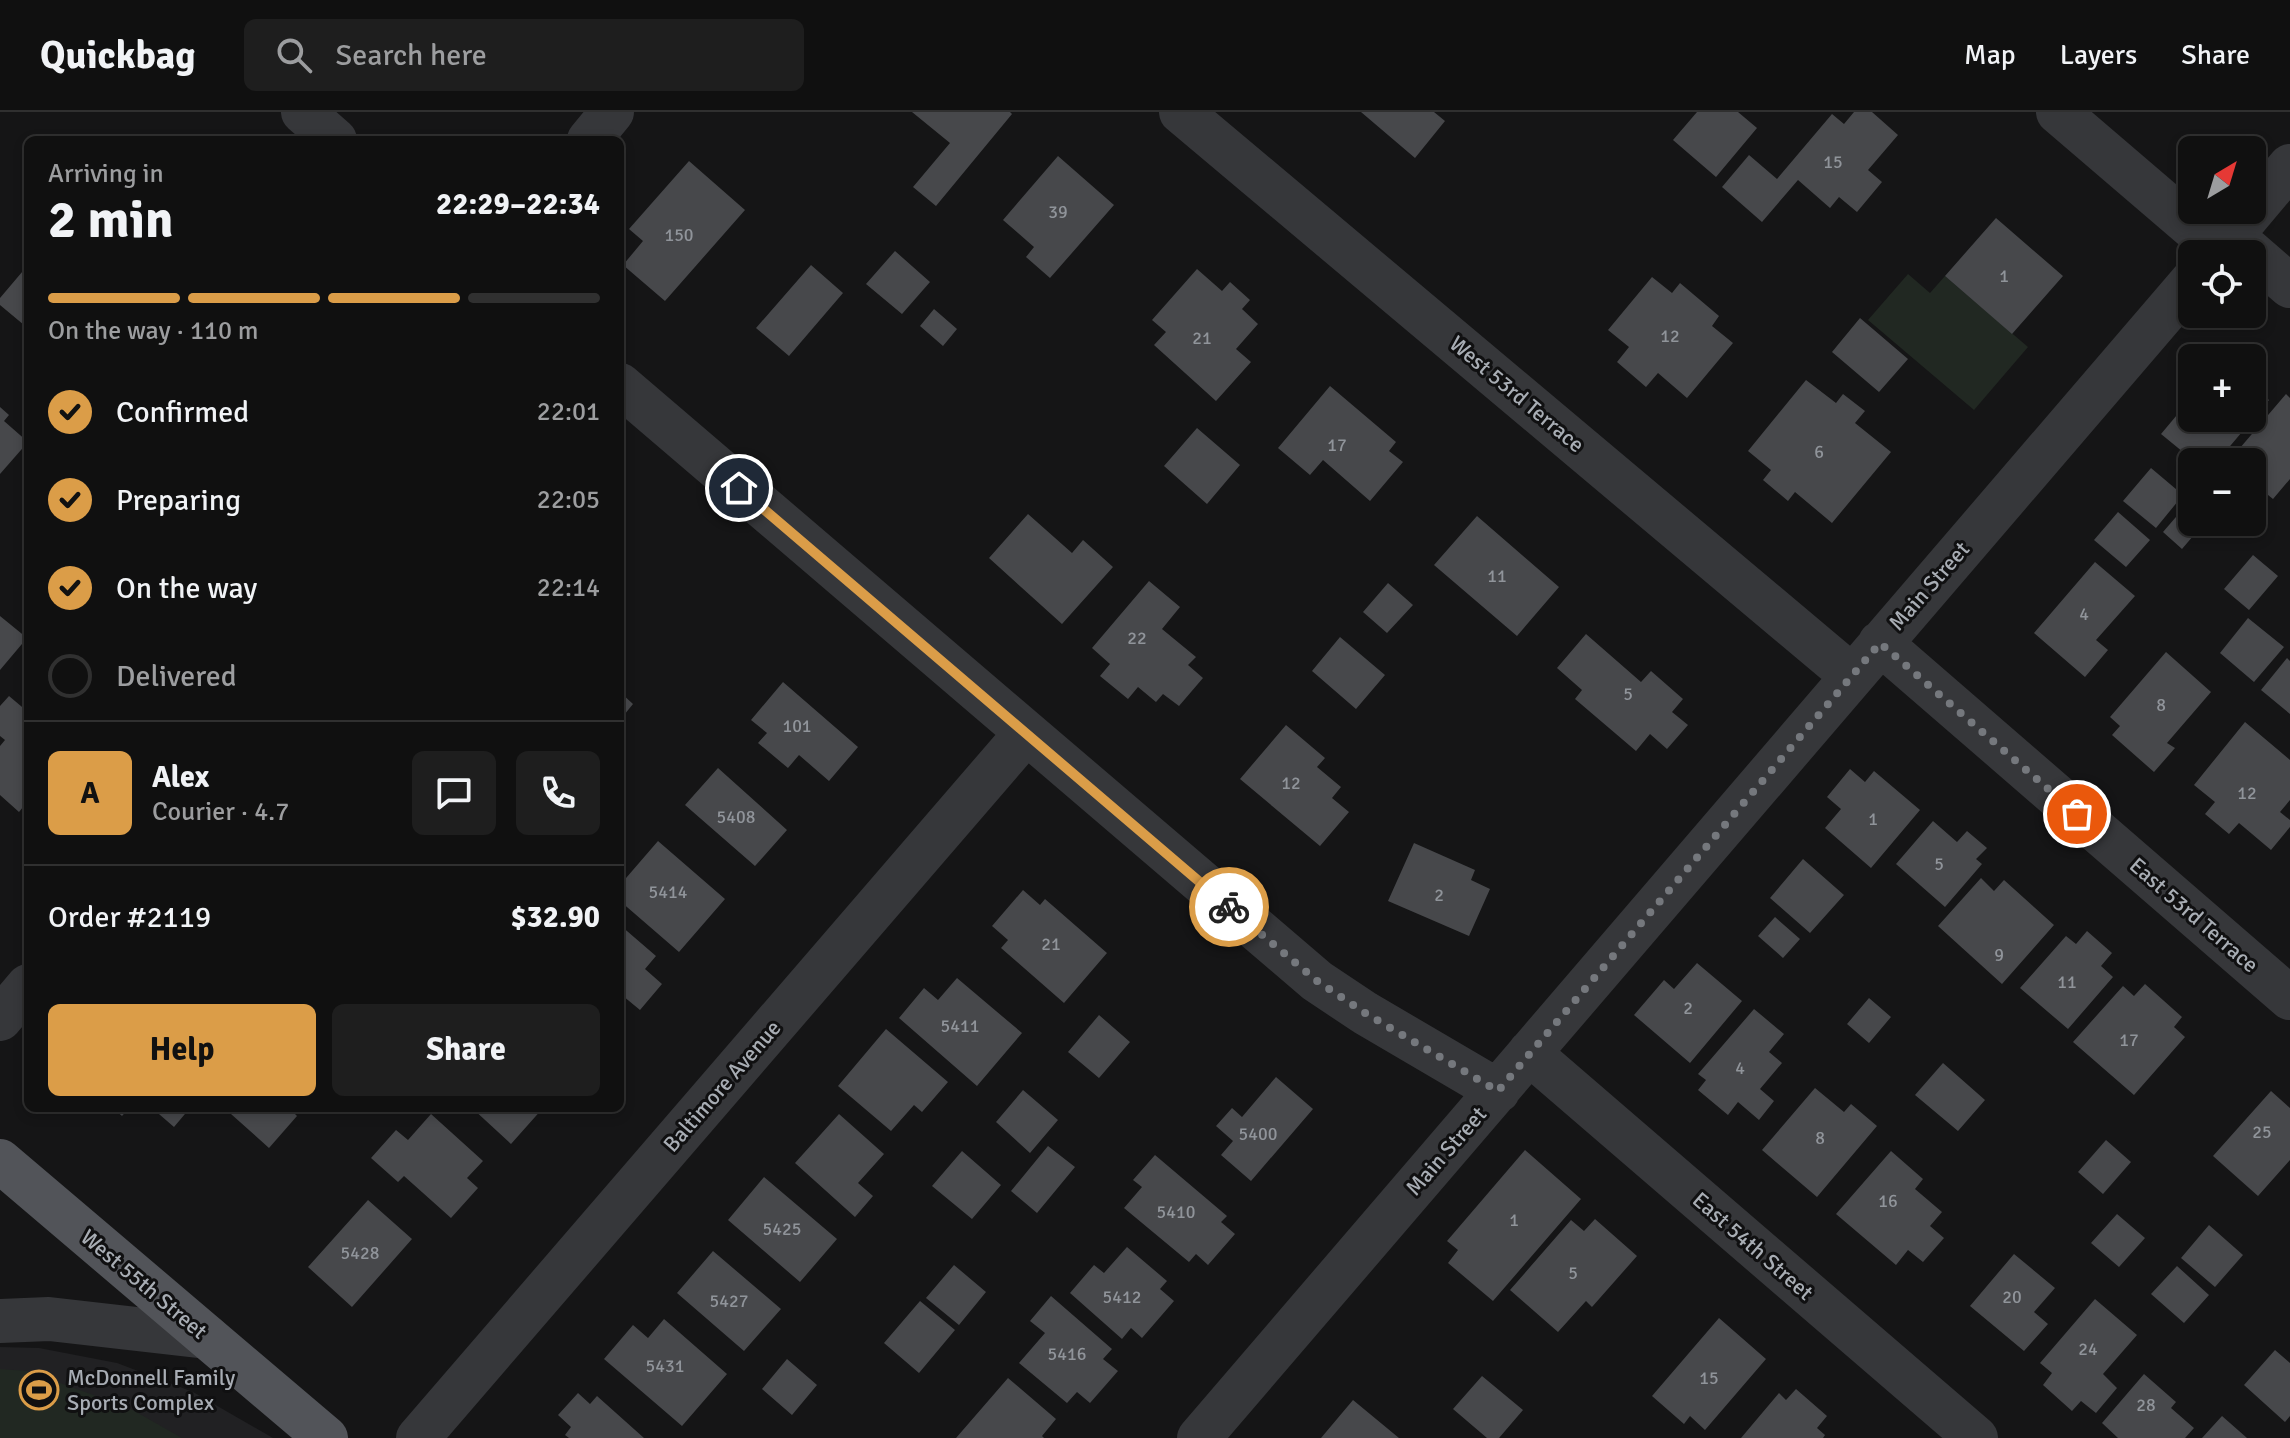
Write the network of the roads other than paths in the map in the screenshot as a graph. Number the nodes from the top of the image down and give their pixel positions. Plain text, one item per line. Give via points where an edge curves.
1 (303, 112) edge
2 (612, 112) edge
3 (1181, 112) edge
4 (2058, 112) edge
5 (330, 136) edge
6 (592, 136) edge
7 (2290, 166) edge
8 (2198, 240) edge
9 (2227, 240) edge
10 (2266, 276) edge
11 (2290, 286) edge
12 (2178, 297) edge
13 (624, 388) edge
14 (1880, 643) junction
15 (1852, 676) junction
16 (1026, 733) junction
17 (24, 991) edge
18 (2290, 998) edge
19 (0, 1019) edge
20 (1529, 1053) junction
21 (1498, 1091) junction
22 (0, 1161) edge
23 (0, 1321) edge
24 (207, 1337) junction
25 (326, 1438) edge
26 (418, 1438) edge
27 (1199, 1438) edge
28 (1976, 1438) edge

1 - 5 street
2 - 6 street
3 - 15 street, West 53rd Terrace
4 - 8 street
7 - 9 street, Main Street
10 - 11 street
12 - 14 street, Main Street
13 - 16 street
14 - 15 street, Main Street
14 - 18 street, East 53rd Terrace
15 - 20 street, Main Street
16 - 21 street via 1317,981
16 - 26 street, Baltimore Avenue
17 - 19 street
20 - 21 street, Main Street
20 - 28 street, East 54th Street
21 - 27 street, Main Street
22 - 24 main road, West 55th Street
23 - 24 street via 49,1319
24 - 25 main road, West 55th Street

